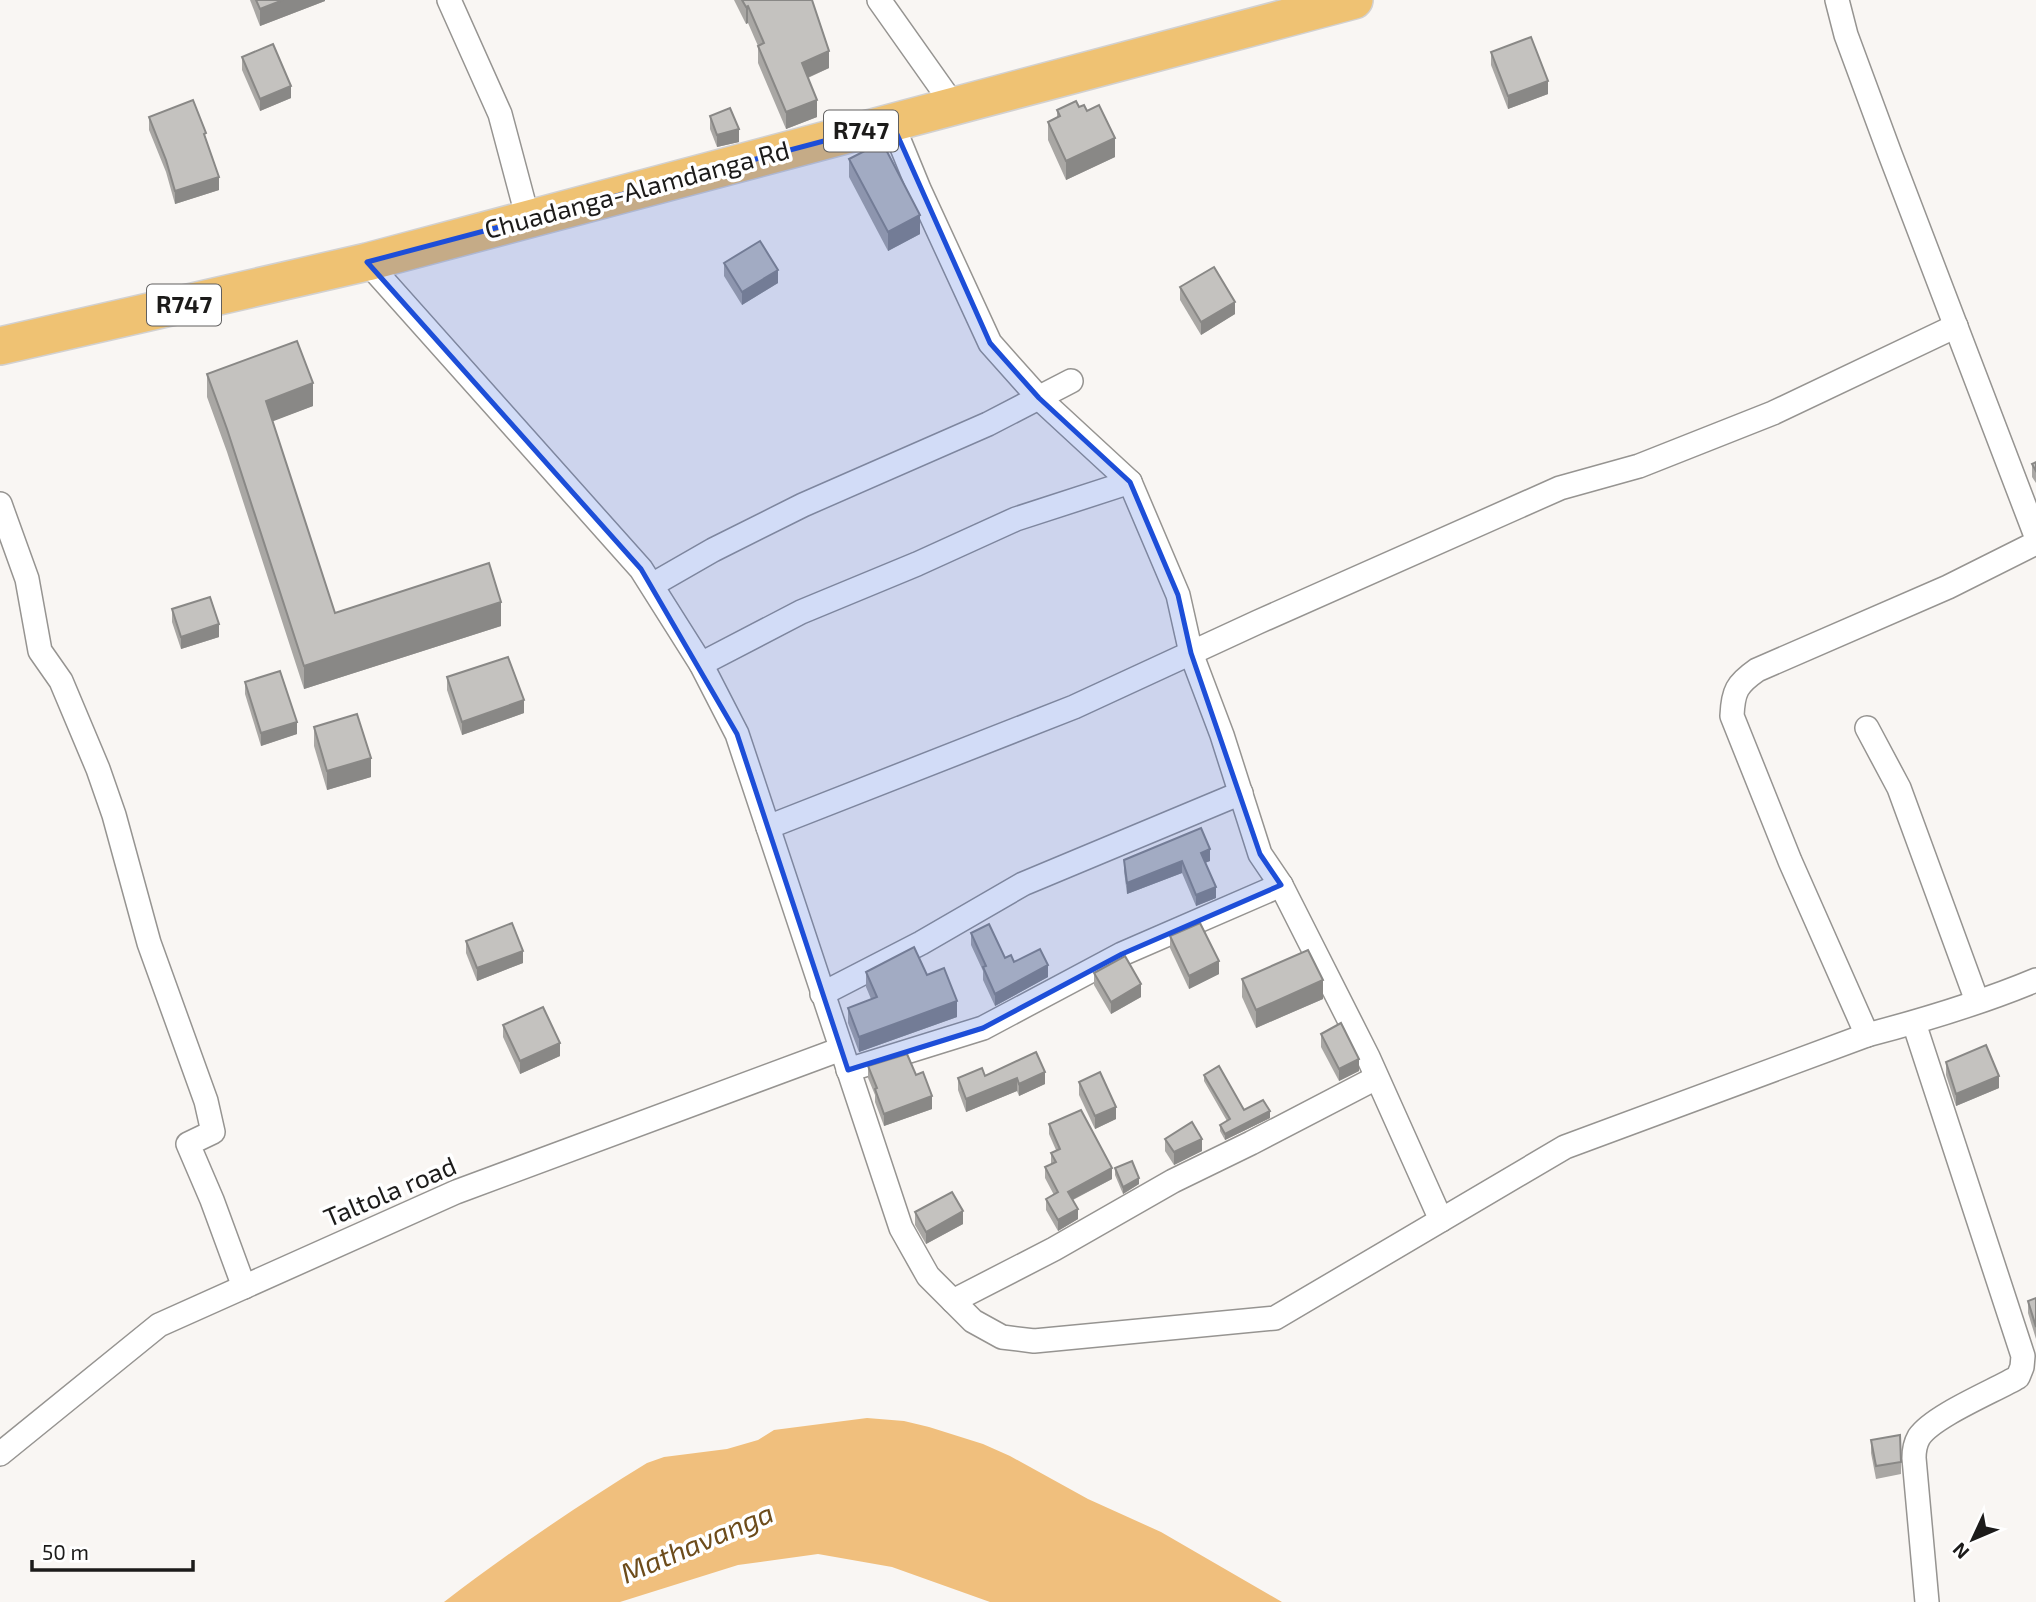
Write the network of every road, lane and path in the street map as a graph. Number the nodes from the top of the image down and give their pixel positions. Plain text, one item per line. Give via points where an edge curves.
1 (449, 0) edge
2 (879, 0) edge
3 (1354, 0) edge
4 (1837, 0) edge
5 (954, 106) junction
6 (892, 123) junction
7 (528, 219) junction
8 (367, 262) junction
9 (1956, 326) junction
10 (0, 346) edge
11 (1071, 382) dead end
12 (1038, 398) junction
13 (1130, 482) junction
14 (0, 504) edge
15 (2036, 536) edge
16 (2036, 542) edge
17 (652, 585) junction
18 (1191, 653) junction
19 (701, 664) junction
20 (1867, 728) dead end
21 (1241, 793) junction
22 (768, 827) junction
23 (1281, 885) junction
24 (2036, 980) edge
25 (822, 994) junction
26 (1977, 1001) junction
27 (1914, 1023) junction
28 (1867, 1035) junction
29 (844, 1060) junction
30 (1376, 1078) junction
31 (1441, 1220) junction
32 (244, 1287) junction
33 (953, 1301) junction
34 (0, 1454) edge
35 (1927, 1602) edge

1 - 7 street via 500,114
2 - 5 street
3 - 5 main road, Chuadanga-Alamdanga Rd / R747
4 - 9 street via 1846,35
5 - 6 main road, Chuadanga-Alamdanga Rd / R747
6 - 7 main road, Chuadanga-Alamdanga Rd / R747
6 - 12 street via 990,343
7 - 8 main road, Chuadanga-Alamdanga Rd / R747
8 - 10 main road, R747
8 - 17 street
9 - 15 street
9 - 18 street via 1773,413 1639,466 1560,488
11 - 12 street
12 - 13 street
12 - 17 street via 803,506
13 - 18 street via 1178,596
13 - 19 street via 1016,519 801,612
14 - 32 street via 27,579 40,651 61,681 98,769 149,943 206,1101 213,1132 188,1144
16 - 28 street via 1948,587 1757,670 1735,691 1732,716
17 - 19 street
18 - 21 street
18 - 22 street via 1015,732
19 - 22 street via 737,734
20 - 26 street via 1899,788
21 - 23 street via 1260,855
21 - 25 street via 1023,884
22 - 25 street
23 - 29 street, Taltola road via 1122,954 984,1028
23 - 30 street
24 - 26 street
25 - 29 street
26 - 27 street
27 - 28 street
27 - 35 street via 2023,1356 2018,1377 1941,1419 1918,1439 1914,1458
28 - 31 street via 1564,1147
29 - 32 street, Taltola road via 456,1192
29 - 33 street via 901,1228 928,1276
30 - 31 street
30 - 33 street via 1173,1181
31 - 33 street via 1275,1318 1034,1341 1002,1337 973,1321
32 - 34 street, Taltola road via 159,1325

